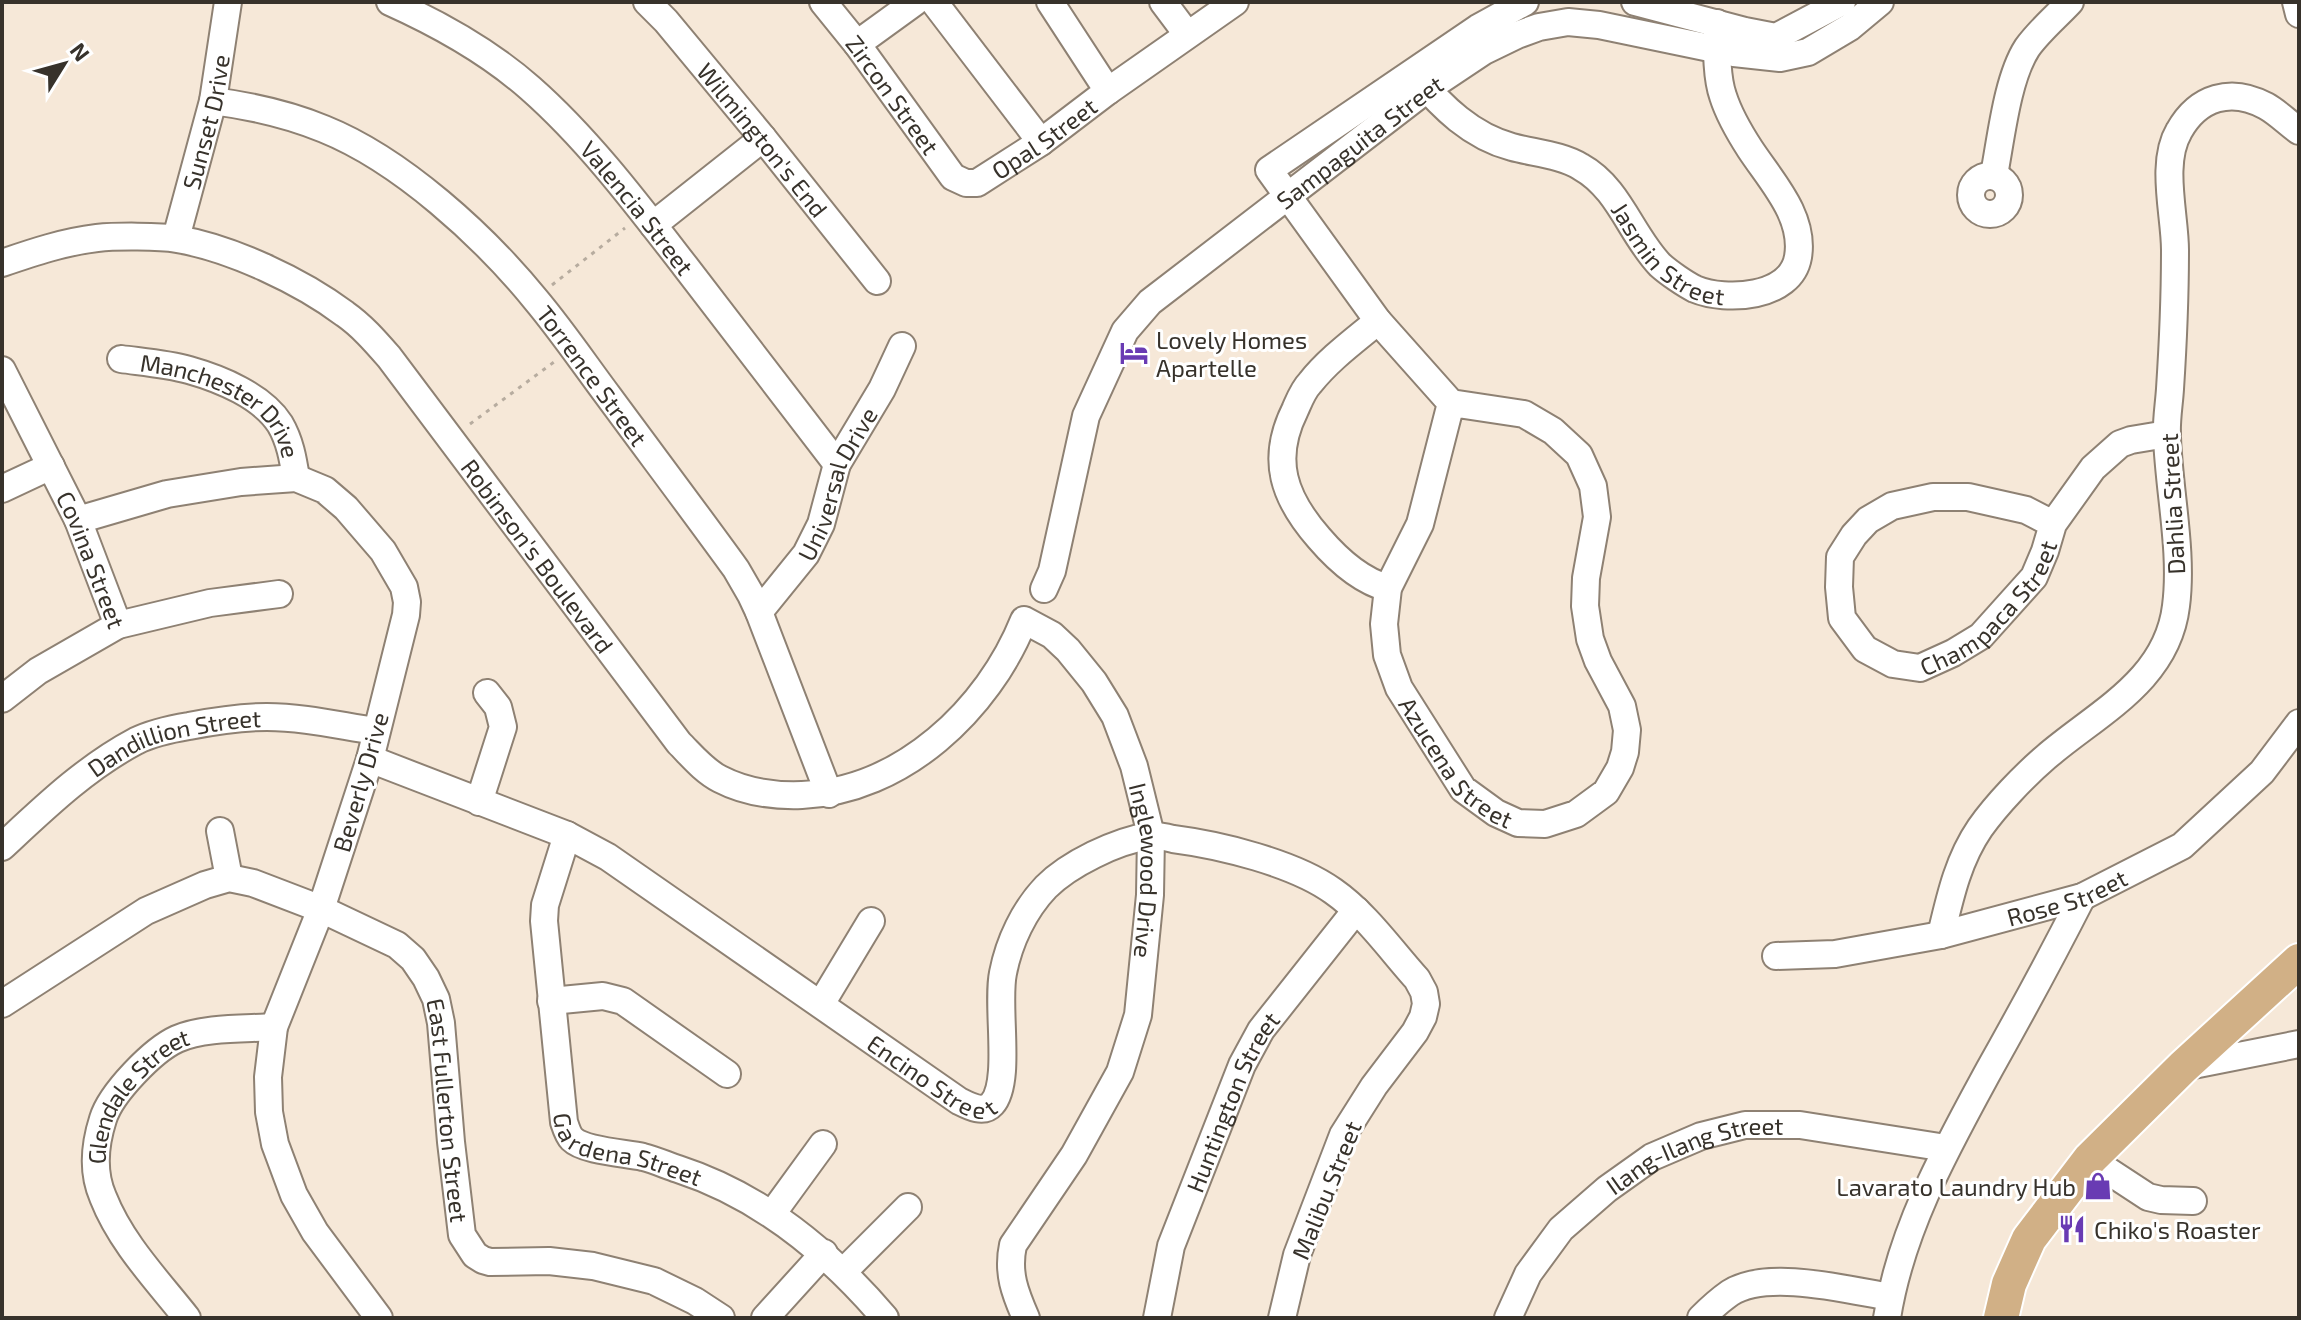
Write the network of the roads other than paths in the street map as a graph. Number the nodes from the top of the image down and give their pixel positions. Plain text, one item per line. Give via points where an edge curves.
1 (228, 2) edge
2 (390, 2) edge
3 (647, 2) edge
4 (823, 2) edge
5 (915, 2) edge
6 (934, 2) edge
7 (1050, 2) edge
8 (1163, 2) edge
9 (1235, 2) edge
10 (1525, 2) edge
11 (1635, 2) edge
12 (1842, 2) edge
13 (1880, 2) edge
14 (2070, 2) edge
15 (2296, 2) edge
16 (2299, 14) edge
17 (1187, 34) junction
18 (1717, 36) junction
19 (857, 44) junction
20 (1778, 47) junction
21 (1421, 81) junction
22 (1108, 91) junction
23 (213, 101) junction
24 (2299, 131) edge
25 (763, 138) junction
26 (1041, 142) junction
27 (1994, 175) dead end
28 (966, 183) joint
29 (1289, 195) junction
30 (648, 219) junction
31 (176, 238) junction
32 (2, 263) edge
33 (877, 281) dead end
34 (1378, 321) junction
35 (902, 346) dead end
36 (121, 359) dead end
37 (2, 370) edge
38 (1451, 403) junction
39 (2167, 434) junction
40 (837, 464) junction
41 (51, 466) junction
42 (296, 478) junction
43 (2, 489) edge
44 (78, 520) junction
45 (2053, 524) junction
46 (1388, 588) junction
47 (1044, 589) dead end
48 (279, 594) dead end
49 (759, 612) junction
50 (1024, 620) joint
51 (118, 625) junction
52 (487, 693) dead end
53 (2, 699) edge
54 (2299, 723) edge
55 (376, 731) junction
56 (370, 759) junction
57 (829, 794) junction
58 (479, 802) junction
59 (220, 831) dead end
60 (567, 835) junction
61 (1151, 835) junction
62 (2, 847) edge
63 (229, 878) junction
64 (2082, 897) junction
65 (321, 909) junction
66 (1356, 910) junction
67 (871, 921) dead end
68 (1941, 935) junction
69 (1776, 956) dead end
70 (2299, 961) edge
71 (551, 1001) junction
72 (2, 1004) edge
73 (821, 1004) junction
74 (274, 1027) junction
75 (1415, 1032) joint
76 (2299, 1044) edge
77 (2183, 1067) junction
78 (727, 1074) dead end
79 (823, 1144) dead end
80 (1946, 1148) junction
81 (2090, 1159) junction
82 (2193, 1201) dead end
83 (908, 1207) dead end
84 (772, 1214) junction
85 (824, 1253) junction
86 (843, 1272) junction
87 (1889, 1307) edge
88 (187, 1318) edge
89 (379, 1318) edge
90 (721, 1318) edge
91 (765, 1318) edge
92 (885, 1318) edge
93 (1026, 1318) edge
94 (1157, 1318) edge
95 (1282, 1318) edge
96 (1508, 1318) edge
97 (1701, 1318) edge
98 (2001, 1318) edge

1 - 23 street, Sunset Drive
2 - 30 street, Valencia Street via 474,47 528,87 571,128
3 - 25 street, Wilmington's End
4 - 19 street, Zircon Street
5 - 19 street
6 - 26 street
7 - 22 street, Opal Street
8 - 17 street
9 - 17 street
10 - 21 street, Sampaguita Street via 1478,28
11 - 18 street, Sampaguita Street
12 - 20 street
13 - 20 street, Sampaguita Street via 1808,52
14 - 27 street via 2025,50
15 - 16 street
17 - 22 street
18 - 20 street, Sampaguita Street via 1734,53
18 - 21 street, Sampaguita Street via 1568,22 1517,35
18 - 21 street, Jasmin Street via 1721,92 1733,120 1785,199 1798,243 1793,271 1784,282 1743,295 1695,289 1661,265 1596,176 1579,165 1474,132
19 - 28 street, Zircon Street via 953,177
21 - 29 street, Sampaguita Street
21 - 29 street, Sampaguita Street via 1269,170
22 - 26 street, Opal Street
23 - 31 street, Sunset Drive
23 - 49 street, Torrence Street via 278,113 365,149 486,246 573,348 736,569
24 - 39 street, Dahlia Street via 2266,106 2236,95 2209,100 2179,131 2171,151 2175,248
25 - 30 street
25 - 33 street, Wilmington's End
26 - 28 street, Opal Street via 977,183
29 - 34 street
29 - 47 street, Sampaguita Street via 1150,302 1125,331 1086,416
30 - 40 street, Valencia Street
31 - 32 street, Robinson's Boulevard via 100,238 54,245
31 - 57 street, Robinson's Boulevard via 289,279 365,331 699,763 719,779 746,789 779,796
34 - 38 street
34 - 46 street via 1307,385 1282,445 1282,472 1305,523 1326,547 1375,585
35 - 40 street, Universal Drive
36 - 42 street, Manchester Drive via 188,369 236,388 267,408 292,450
37 - 41 street, Covina Street
38 - 46 street, Azucena Street via 1420,524
38 - 46 street, Azucena Street via 1524,414 1579,455 1593,486 1597,517 1585,606 1590,639 1622,706 1627,730 1620,768 1606,792 1576,814 1545,824 1518,823 1463,789 1399,688 1387,655
39 - 45 street, Champaca Street via 2120,444 2086,477
39 - 68 street, Dahlia Street via 2177,564 2176,608 2163,651 2140,681 2045,757 1980,828 1956,873
40 - 49 street, Universal Drive via 821,524 806,554
41 - 43 street
41 - 44 street, Covina Street
42 - 44 street via 167,494
42 - 55 street, Beverly Drive via 325,490 346,508 383,551 404,587 406,615
44 - 51 street, Covina Street
45 - 45 street, Champaca Street via 2026,510 1968,497 1933,497 1892,506 1868,520 1840,557 1842,618 1865,649 1893,664 1920,668 1981,636 2034,577
48 - 51 street via 210,603
49 - 57 street, Torrence Street
50 - 57 street, Robinson's Boulevard via 984,691 946,732 874,780
50 - 61 street, Inglewood Drive via 1068,650 1115,716
51 - 53 street, Covina Street via 38,671
52 - 58 street via 503,727
54 - 64 street, Rose Street via 2262,772 2182,846
55 - 56 street, Beverly Drive
55 - 62 street, Dandillion Street via 269,717 222,719 168,730 109,757 62,791
56 - 58 street, Encino Street
56 - 65 street, Beverly Drive
58 - 60 street, Encino Street
59 - 63 street
60 - 71 street, Gardena Street via 545,905
60 - 73 street, Encino Street via 608,857
61 - 66 street, Encino Street via 1290,869 1333,891
61 - 73 street, Encino Street via 1075,865 1047,886 1024,916 1002,974 1003,1074 999,1094 988,1108 959,1101
61 - 93 street, Inglewood Drive via 1138,1015 1120,1072 1074,1155 1013,1245 1011,1281
63 - 65 street
63 - 72 street via 146,911
64 - 68 street, Rose Street
64 - 80 street
65 - 74 street, Beverly Drive
65 - 90 street, East Fullerton Street via 397,945 431,988 441,1023 462,1235 475,1255 490,1262 593,1266 654,1281
66 - 75 street, Encino Street via 1424,992 1426,1004
66 - 94 street, Huntington Street via 1261,1030 1242,1065 1171,1246
67 - 73 street
68 - 69 street, Rose Street via 1835,954
70 - 77 main road
71 - 78 street via 603,996 623,1001
71 - 84 street, Gardena Street via 564,1122 572,1139 687,1172
74 - 88 street, Glendale Street via 178,1038 142,1065 103,1116 95,1154 102,1196 116,1224
74 - 89 street, Beverly Drive via 268,1077 275,1144 315,1232
75 - 95 street, Malibu Street via 1343,1135 1297,1255
76 - 77 street
77 - 81 main road
79 - 84 street
80 - 87 street via 1911,1228
80 - 96 street, Ilang-Ilang Street via 1800,1125 1745,1125 1701,1136 1652,1157 1561,1229 1528,1274
81 - 82 street via 2148,1197
81 - 98 main road via 2029,1239
83 - 86 street
84 - 85 street, Gardena Street
85 - 86 street, Gardena Street
85 - 91 street
86 - 92 street, Gardena Street
87 - 97 street via 1790,1281 1732,1292

